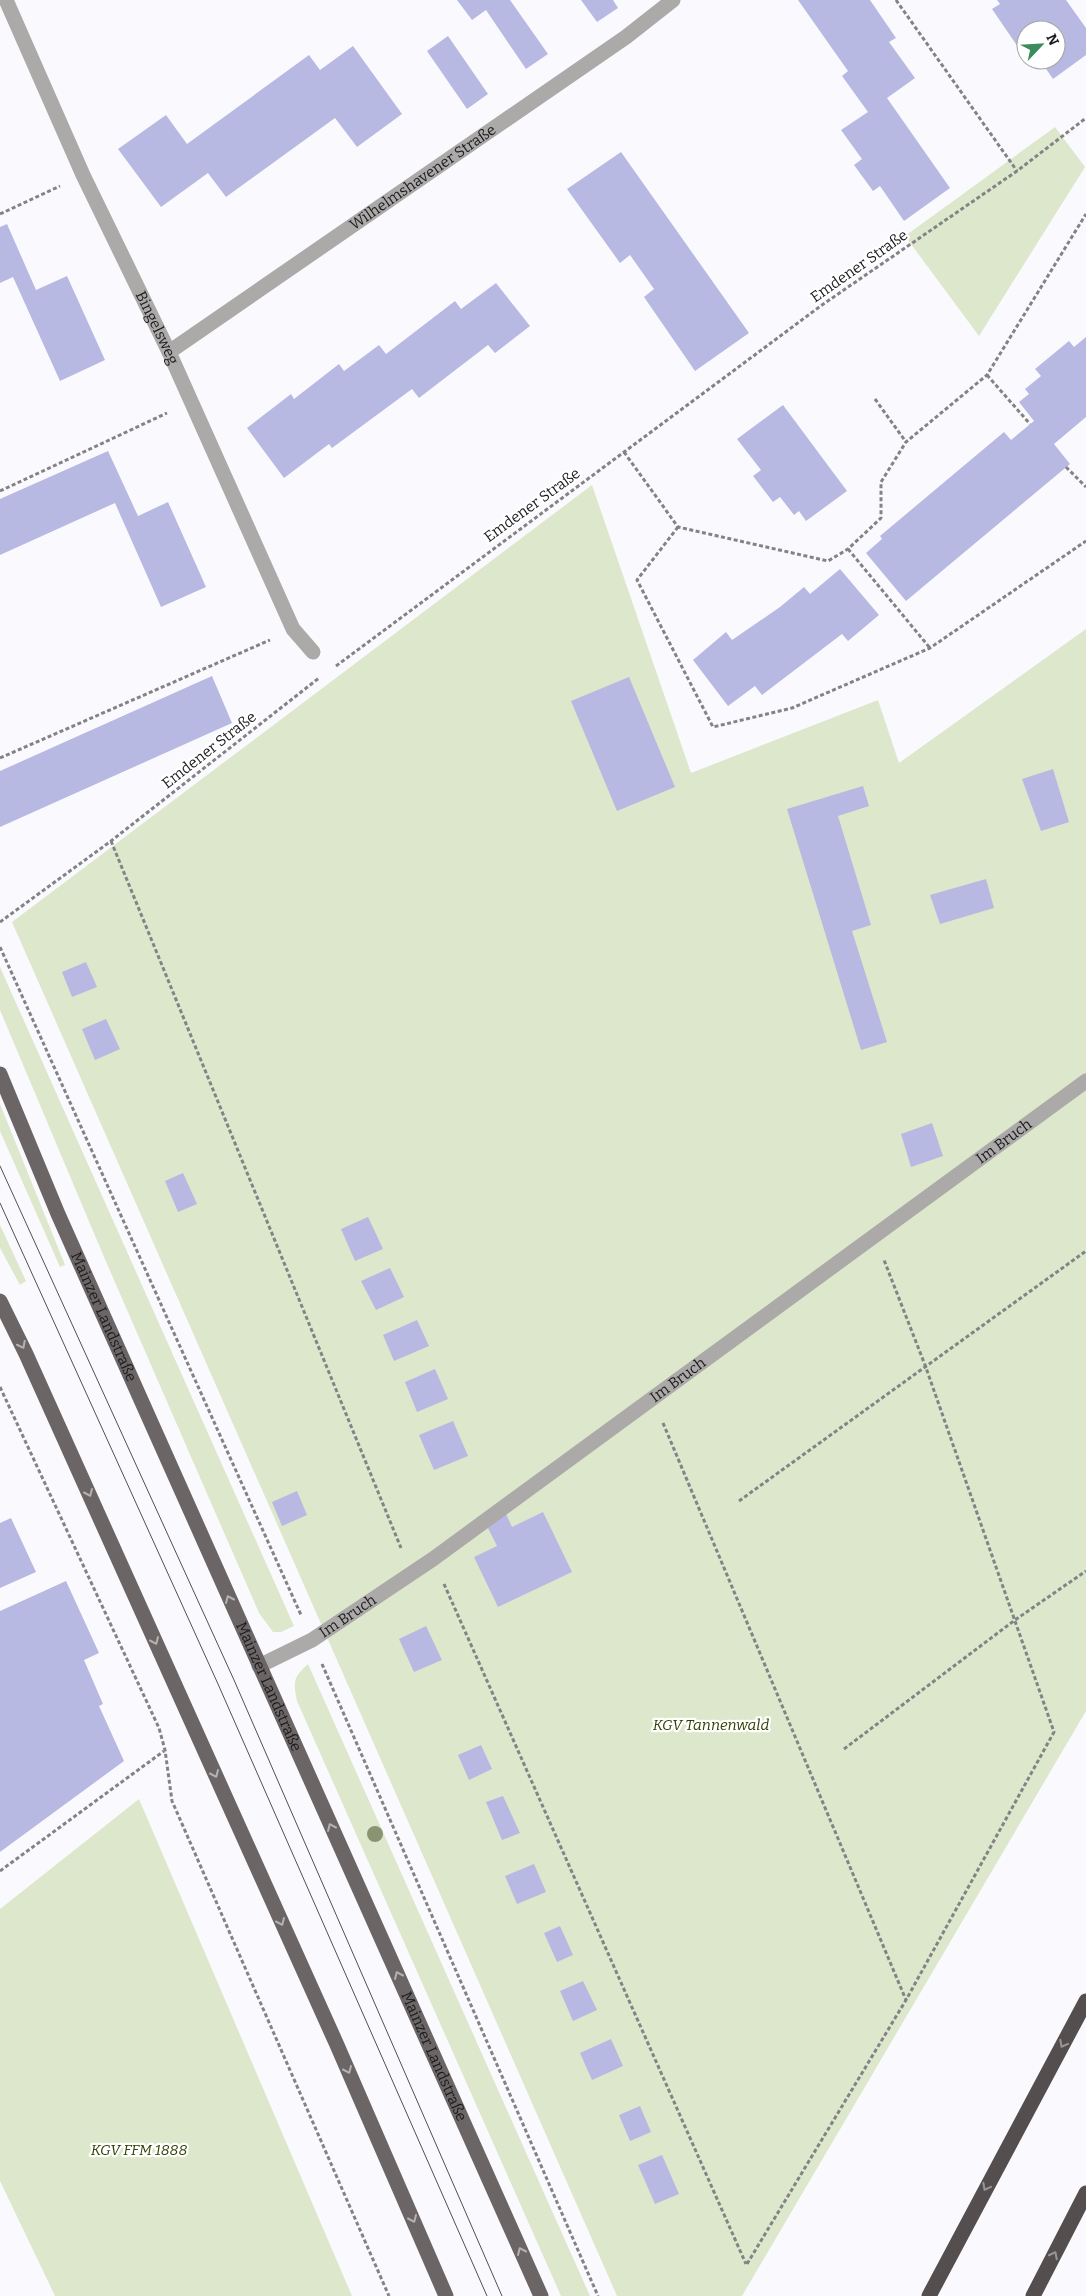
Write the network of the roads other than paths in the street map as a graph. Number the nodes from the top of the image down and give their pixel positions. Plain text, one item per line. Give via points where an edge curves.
1 (6, 0) edge
2 (673, 0) edge
3 (169, 352) junction
4 (313, 652) dead end
5 (0, 1074) edge
6 (1086, 1081) edge
7 (0, 1302) edge
8 (259, 1666) junction
9 (1086, 2001) edge
10 (1086, 2193) edge
11 (446, 2296) edge
12 (541, 2296) edge
13 (929, 2296) edge
14 (1033, 2296) edge

1 - 3 street, Bingelsweg via 83,175
2 - 3 street, Wilhelmshavener Straße via 626,37
3 - 4 street, Bingelsweg via 293,630
8 -> 5 main road, Mainzer Landstraße via 58,1214
6 - 8 street, Im Bruch via 433,1559 312,1640
7 -> 11 main road via 329,2027
12 -> 8 main road, Mainzer Landstraße
9 -> 13 highway
14 -> 10 highway

